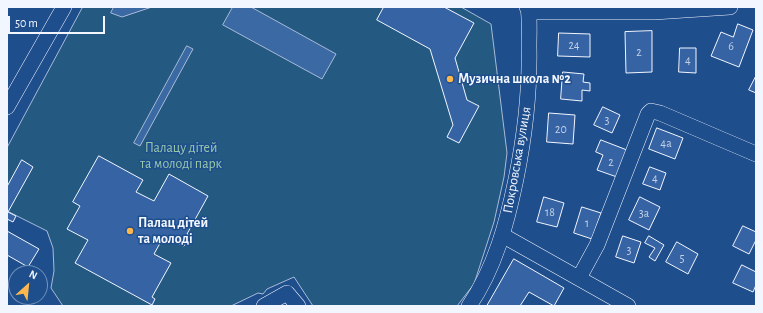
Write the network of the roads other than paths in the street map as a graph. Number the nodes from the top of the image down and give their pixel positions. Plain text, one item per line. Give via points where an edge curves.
1 (64, 7) edge
2 (730, 7) edge
3 (528, 9) edge
4 (12, 88) edge
5 (7, 107) edge
6 (756, 154) edge
7 (502, 235) junction
8 (579, 278) junction
9 (264, 306) edge
10 (298, 306) edge
11 (469, 306) edge
12 (628, 306) edge

1 - 4 street
2 - 3 street via 654,12
3 - 7 street, Покровська вулиця via 528,99 522,150
4 - 5 street
6 - 8 street via 651,111 597,245
7 - 8 street
7 - 11 street, Покровська вулиця via 496,255
8 - 12 street
9 - 10 street via 286,293

